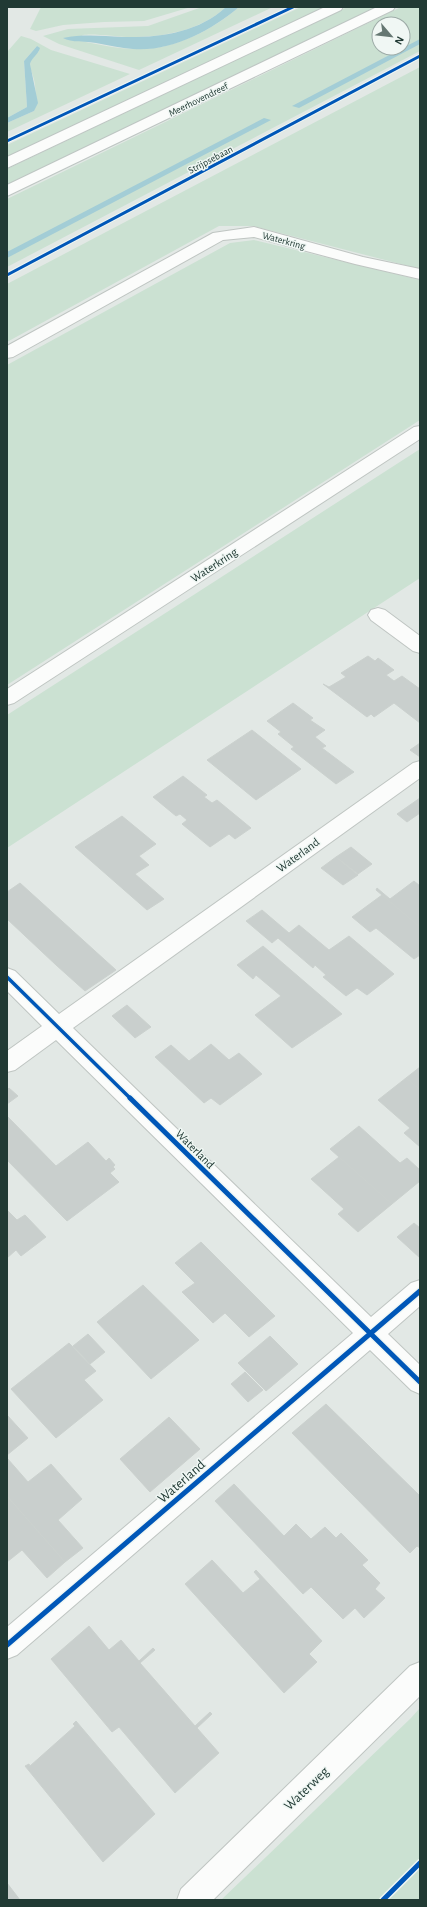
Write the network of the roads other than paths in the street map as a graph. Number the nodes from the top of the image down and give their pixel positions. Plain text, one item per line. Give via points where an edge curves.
1 (336, 7) edge
2 (388, 7) edge
3 (7, 163) edge
4 (7, 191) edge
5 (420, 274) edge
6 (7, 353) edge
7 (420, 431) edge
8 (378, 615) dead end
9 (420, 646) edge
10 (7, 698) edge
11 (420, 768) edge
12 (7, 977) edge
13 (59, 1027) junction
14 (7, 1063) edge
15 (420, 1291) edge
16 (370, 1334) junction
17 (420, 1382) edge
18 (7, 1645) edge
19 (420, 1676) edge
20 (192, 1900) edge

1 - 3 street, Meerhovendreef
2 - 4 street, Meerhovendreef
5 - 6 street, Waterkring via 361,262 254,232 219,236
7 - 10 street, Waterkring
8 - 9 street
11 - 13 street, Waterland
12 - 13 street, Waterland
13 - 14 street, Waterland
13 - 16 street, Waterland
15 - 16 street, Waterland
16 - 17 street, Waterland
16 - 18 street, Waterland
19 - 20 street, Waterweg

